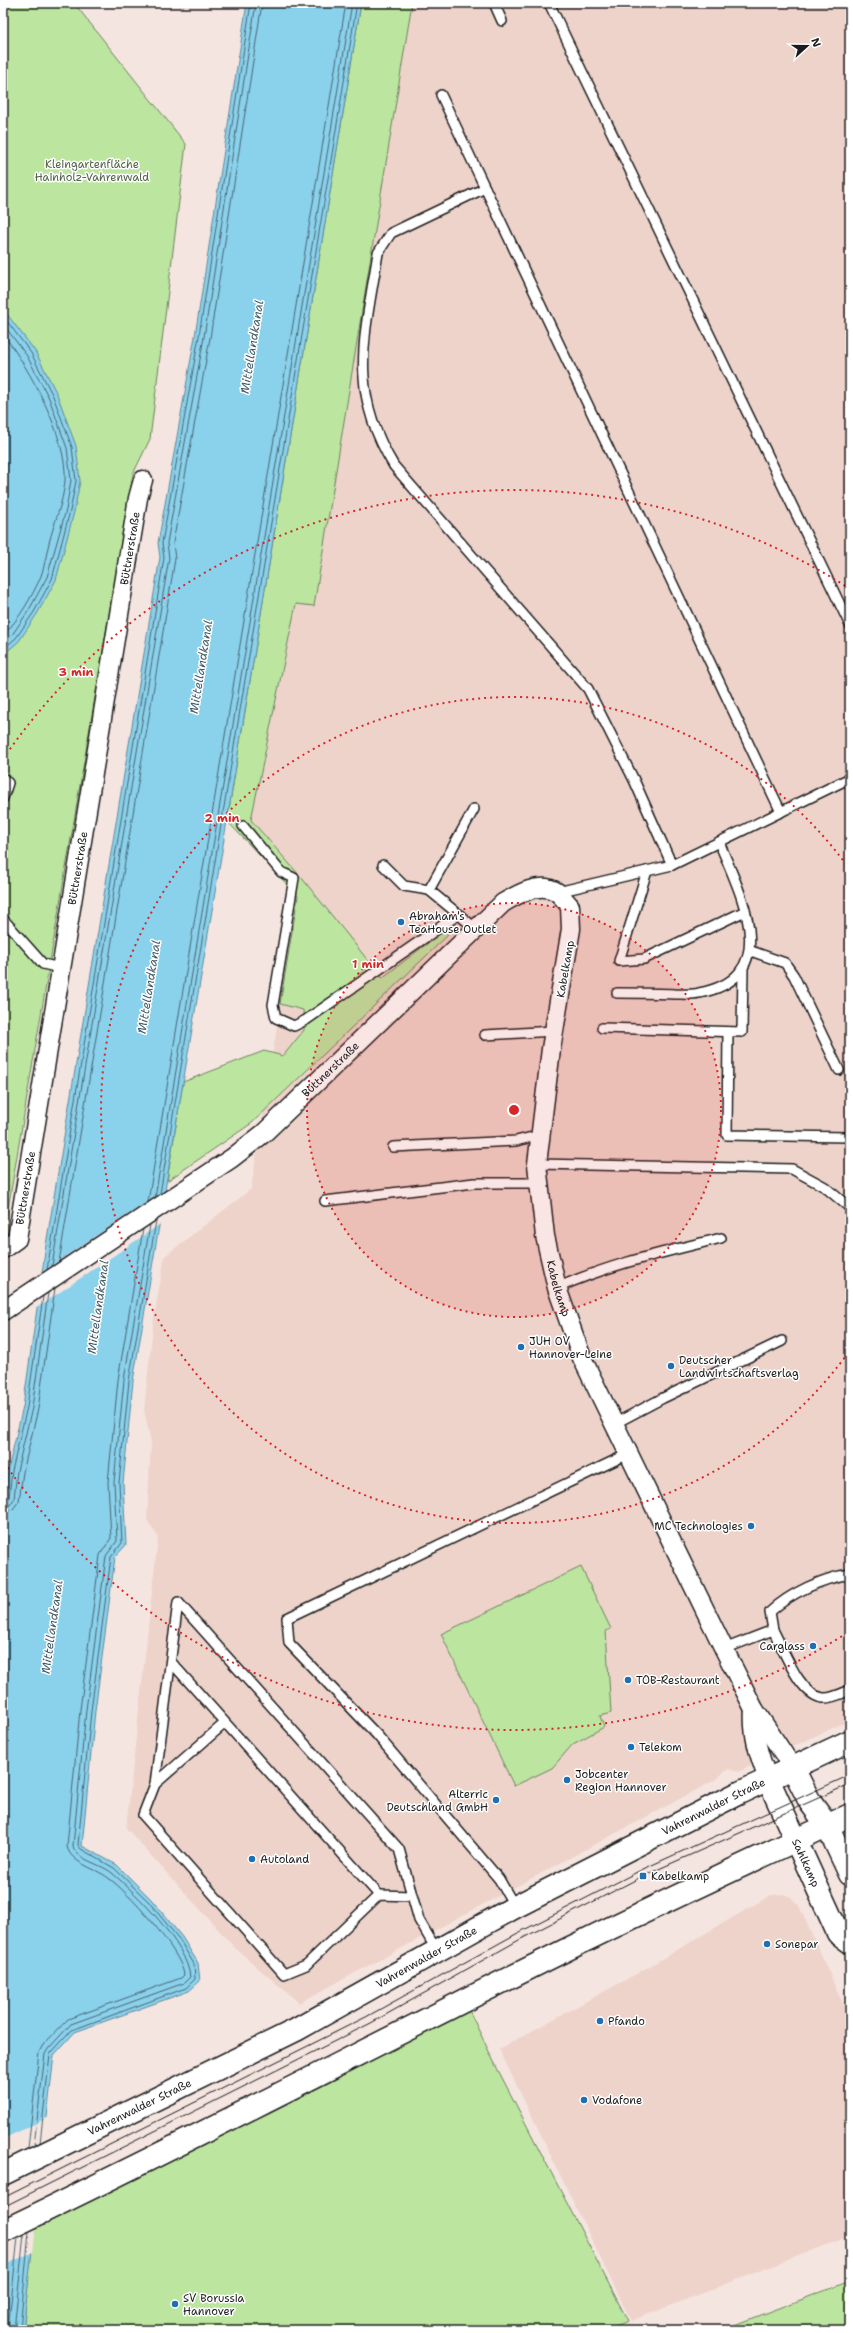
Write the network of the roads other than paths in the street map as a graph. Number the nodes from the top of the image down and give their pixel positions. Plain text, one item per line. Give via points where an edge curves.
1 (494, 3) edge
2 (549, 3) edge
3 (502, 21) dead end
4 (441, 94) dead end
5 (485, 188) junction
6 (143, 480) dead end
7 (850, 625) edge
8 (3, 778) edge
9 (850, 778) edge
10 (3, 798) edge
11 (474, 809) dead end
12 (781, 812) junction
13 (243, 826) dead end
14 (719, 842) junction
15 (383, 865) dead end
16 (672, 865) junction
17 (646, 871) junction
18 (429, 890) junction
19 (560, 896) junction
20 (745, 911) junction
21 (459, 914) junction
22 (3, 919) edge
23 (475, 928) junction
24 (751, 950) junction
25 (60, 968) junction
26 (743, 970) junction
27 (617, 993) dead end
28 (602, 1028) dead end
29 (554, 1031) junction
30 (728, 1032) junction
31 (485, 1036) dead end
32 (839, 1070) dead end
33 (540, 1135) junction
34 (847, 1137) dead end
35 (393, 1146) dead end
36 (537, 1164) junction
37 (539, 1183) junction
38 (325, 1201) dead end
39 (850, 1208) edge
40 (721, 1238) dead end
41 (3, 1249) edge
42 (557, 1288) junction
43 (3, 1311) edge
44 (782, 1341) dead end
45 (614, 1424) junction
46 (628, 1454) junction
47 (850, 1574) edge
48 (773, 1630) junction
49 (724, 1649) junction
50 (170, 1662) junction
51 (850, 1690) edge
52 (754, 1709) junction
53 (225, 1723) junction
54 (850, 1741) edge
55 (793, 1768) junction
56 (768, 1780) junction
57 (156, 1784) junction
58 (850, 1815) edge
59 (827, 1826) junction
60 (795, 1839) junction
61 (850, 1874) edge
62 (379, 1895) junction
63 (412, 1896) junction
64 (515, 1907) junction
65 (850, 1942) edge
66 (438, 1951) junction
67 (3, 2174) edge
68 (3, 2231) edge

1 - 3 lane
2 - 7 lane
4 - 5 lane
5 - 12 lane
5 - 16 lane via 391,233 384,241 378,252 362,357 365,397 383,448 394,466 588,689 634,780
6 - 25 street, Büttnerstraße
8 - 10 lane via 8,783
9 - 12 lane
11 - 18 lane
12 - 14 lane
13 - 21 lane via 281,872 294,878 273,1005 276,1018 284,1023 294,1026 306,1020
14 - 16 lane
14 - 20 lane via 741,894
15 - 18 lane via 404,886
16 - 17 lane
17 - 19 lane via 566,890
17 - 20 lane via 619,961 644,959
18 - 21 lane
19 - 23 street, Büttnerstraße via 547,888 532,889 503,903
19 - 29 street, Kabelkamp via 570,906 571,930
20 - 24 lane via 750,928
21 - 23 lane
22 - 25 lane via 43,964
23 - 43 street, Büttnerstraße via 264,1133 210,1173
24 - 26 lane
24 - 32 lane via 785,963 794,976
25 - 41 street, Büttnerstraße via 17,1239
26 - 27 lane via 723,986 698,994
26 - 30 lane via 742,1032
28 - 30 lane
29 - 31 lane
29 - 33 street, Kabelkamp
30 - 34 lane via 727,1135
33 - 35 lane via 516,1141
33 - 36 street, Kabelkamp
36 - 37 street, Kabelkamp
36 - 39 lane via 792,1169 825,1187
37 - 38 lane via 474,1183
37 - 42 street, Kabelkamp via 545,1236
40 - 42 lane via 592,1272
42 - 45 street, Kabelkamp via 582,1358
44 - 45 lane
45 - 46 street, Kabelkamp
46 - 49 street, Kabelkamp
46 - 64 lane via 286,1618 289,1643 377,1735 499,1879
47 - 48 lane via 816,1584 781,1602 770,1612
48 - 49 lane
48 - 51 lane via 802,1685 813,1695 825,1698
49 - 52 street, Kabelkamp
50 - 53 lane
50 - 57 lane
50 - 63 lane via 178,1602 399,1849
52 - 55 street, Kabelkamp
52 - 56 street, Kabelkamp via 753,1724 758,1755
53 - 57 lane
53 - 62 lane
54 - 55 main road, Vahrenwalder Straße
55 - 56 main road, Vahrenwalder Straße
55 - 59 main road via 810,1802
56 - 60 main road, Sahlkamp
56 - 64 main road, Vahrenwalder Straße
57 - 62 lane via 143,1815 284,1974 306,1965
58 - 59 main road
59 - 60 main road
59 - 61 main road
60 - 65 main road, Sahlkamp via 838,1933
60 - 68 main road
62 - 63 lane
63 - 66 lane via 419,1920
64 - 66 main road, Vahrenwalder Straße
66 - 67 main road, Vahrenwalder Straße via 296,2030

